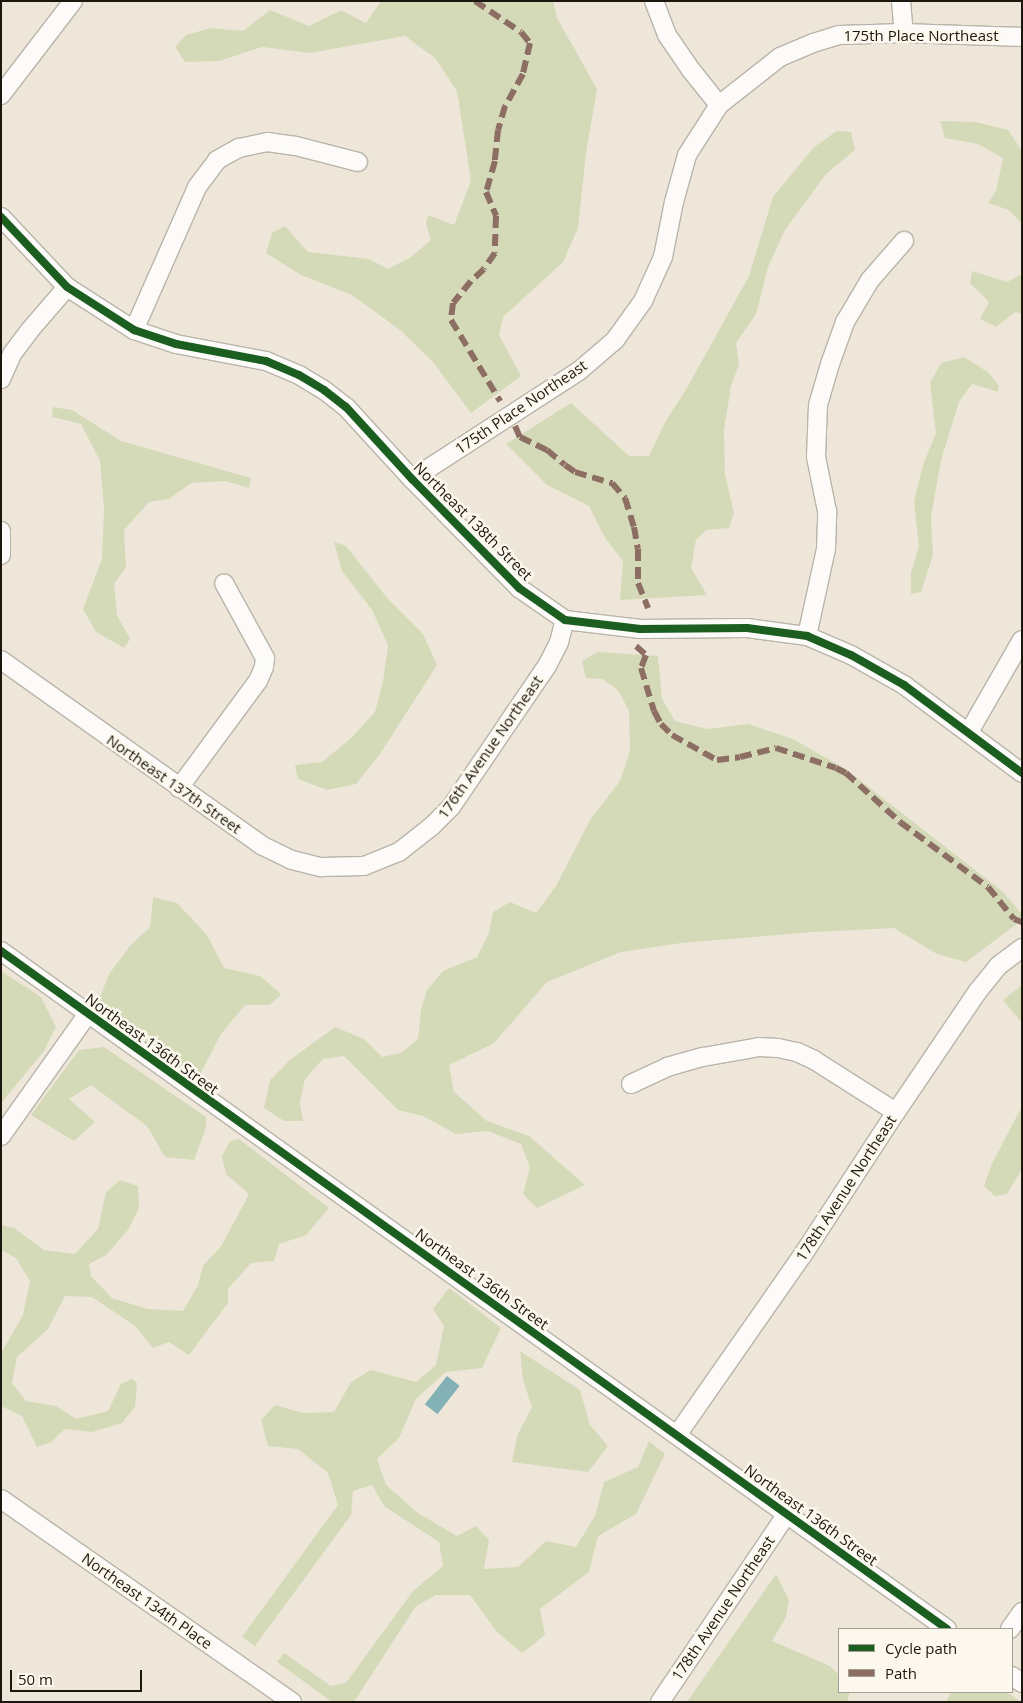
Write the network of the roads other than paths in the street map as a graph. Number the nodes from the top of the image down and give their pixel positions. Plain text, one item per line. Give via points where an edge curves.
1 (73, 1) edge
2 (654, 1) edge
3 (901, 1) edge
4 (904, 33) junction
5 (1022, 37) edge
6 (1, 95) edge
7 (719, 105) junction
8 (358, 162) dead end
9 (1, 217) edge
10 (904, 241) dead end
11 (67, 287) junction
12 (134, 330) junction
13 (1, 379) edge
14 (412, 479) junction
15 (1, 531) edge
16 (1, 555) edge
17 (224, 583) dead end
18 (565, 620) junction
19 (807, 636) junction
20 (1022, 640) edge
21 (1, 660) edge
22 (969, 732) junction
23 (1022, 772) edge
24 (179, 788) junction
25 (364, 866) joint
26 (1022, 948) edge
27 (1, 951) edge
28 (87, 1015) junction
29 (631, 1084) dead end
30 (896, 1112) junction
31 (1, 1136) edge
32 (677, 1435) junction
33 (1, 1500) edge
34 (787, 1514) junction
35 (1022, 1612) edge
36 (946, 1628) edge
37 (1011, 1628) edge
38 (292, 1702) edge
39 (660, 1702) edge

1 - 6 street
2 - 7 street via 668,35
3 - 4 street
4 - 5 street, 175th Place Northeast
4 - 7 street, 175th Place Northeast via 839,35 813,42 780,57
7 - 14 street, 175th Place Northeast via 687,155 664,257 644,301 615,340 579,371
8 - 12 street via 267,142 239,148 217,160 197,187
9 - 11 street, Northeast 138th Street
10 - 19 street via 870,280 845,322 818,406 816,457 827,511 826,548
11 - 12 street, Northeast 138th Street
11 - 13 street via 17,348
12 - 14 street, Northeast 138th Street via 176,344 266,361 299,375 346,407
14 - 18 street, Northeast 138th Street via 519,588
15 - 16 street
17 - 24 street via 265,658 264,667 258,681
18 - 19 street, Northeast 138th Street via 640,629 747,628
18 - 25 street, 176th Avenue Northeast via 546,666 451,807 399,852
19 - 22 street, Northeast 138th Street via 852,655 904,685
20 - 22 street
21 - 24 street, Northeast 137th Street
22 - 23 street, Northeast 138th Street
24 - 25 street, Northeast 137th Street via 263,846 292,860 321,867
26 - 30 street, 178th Avenue Northeast via 998,966 978,991
27 - 28 street, Northeast 136th Street
28 - 31 street
28 - 32 street, Northeast 136th Street
29 - 30 street via 667,1067 703,1057 759,1047 778,1048 814,1060
30 - 32 street, 178th Avenue Northeast via 802,1256
32 - 34 street, Northeast 136th Street
33 - 38 street, Northeast 134th Place
34 - 36 street, Northeast 136th Street
34 - 39 street, 178th Avenue Northeast
35 - 37 street

